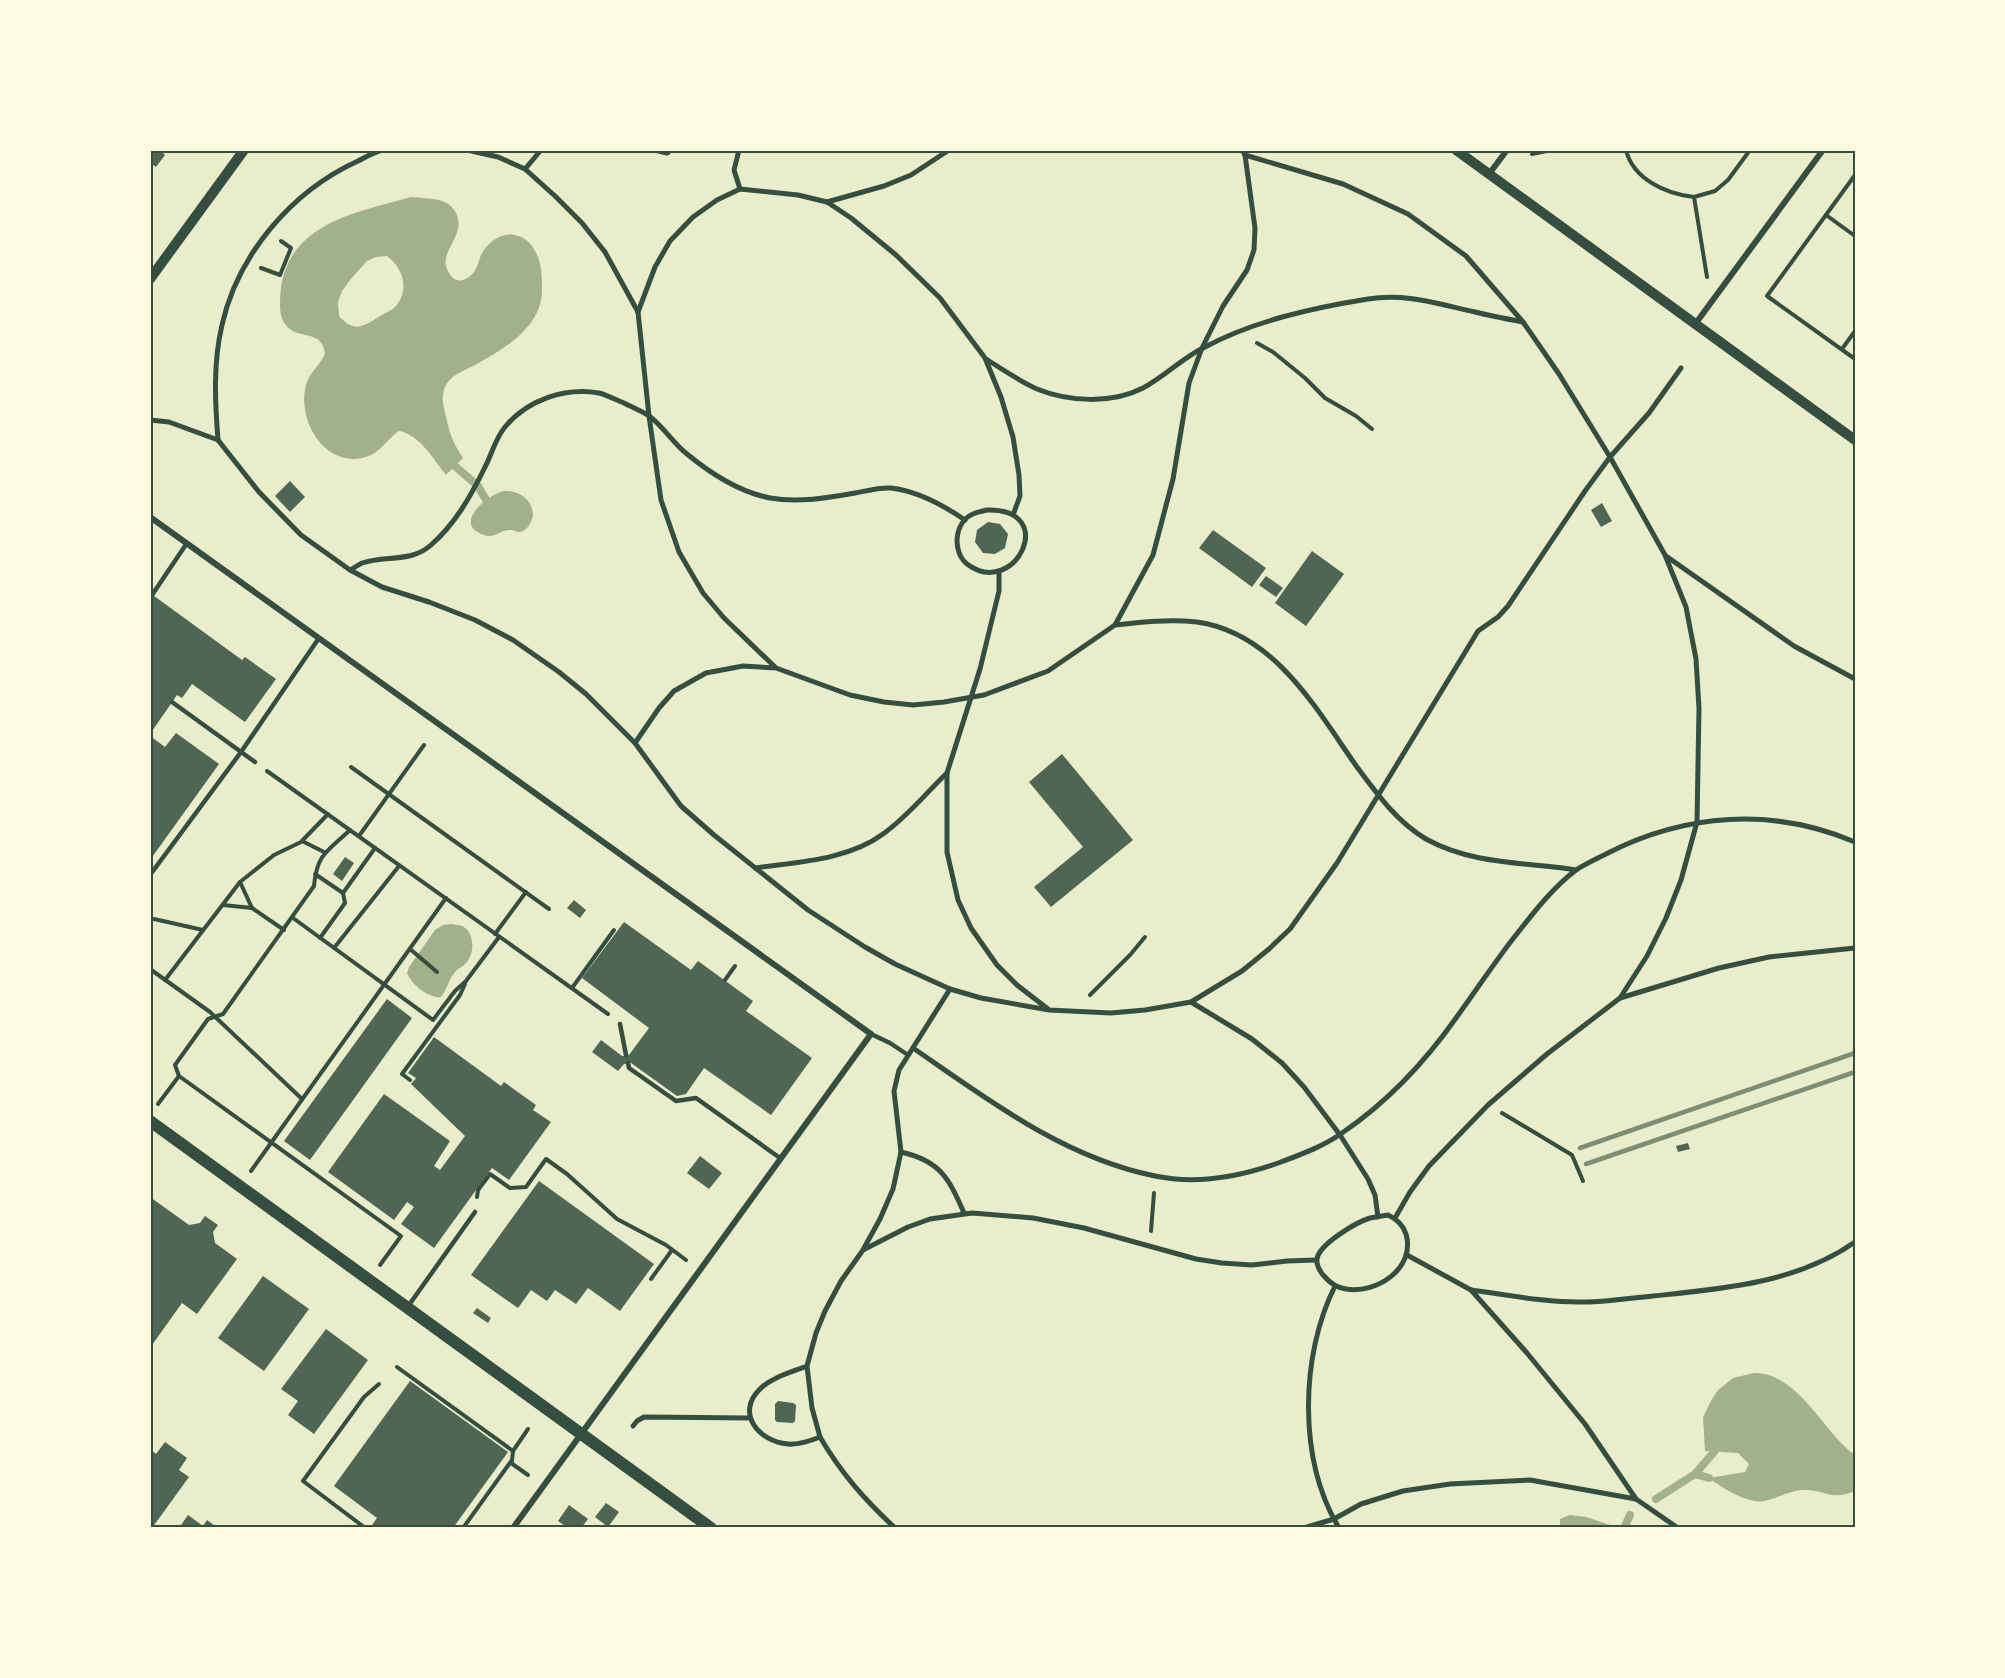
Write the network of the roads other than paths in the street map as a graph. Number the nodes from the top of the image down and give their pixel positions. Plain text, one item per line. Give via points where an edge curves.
1 (244, 150) edge
2 (383, 150) edge
3 (467, 150) edge
4 (542, 150) edge
5 (654, 150) edge
6 (671, 150) edge
7 (739, 150) edge
8 (949, 150) edge
9 (1456, 150) edge
10 (1507, 150) edge
11 (1823, 150) edge
12 (1244, 152) edge
13 (525, 169) junction
14 (1489, 174) junction
15 (741, 189) junction
16 (826, 202) junction
17 (150, 279) edge
18 (638, 312) junction
19 (1524, 322) junction
20 (1696, 323) junction
21 (1202, 348) junction
22 (985, 358) junction
23 (1681, 368) dead end
24 (649, 416) junction
25 (150, 420) edge
26 (218, 440) junction
27 (1855, 440) edge
28 (1610, 457) junction
29 (1013, 514) junction
30 (150, 517) edge
31 (965, 520) junction
32 (188, 543) junction
33 (1665, 555) junction
34 (350, 570) junction
35 (999, 572) junction
36 (152, 595) dead end
37 (1115, 625) junction
38 (319, 638) junction
39 (776, 668) junction
40 (1855, 679) edge
41 (172, 702) dead end
42 (635, 743) junction
43 (241, 752) junction
44 (255, 762) road end
45 (947, 773) junction
46 (1379, 797) junction
47 (1696, 822) junction
48 (1855, 843) edge
49 (755, 868) junction
50 (1576, 870) junction
51 (150, 875) edge
52 (1855, 948) edge
53 (950, 990) junction
54 (1620, 998) junction
55 (1191, 1002) junction
56 (1049, 1010) junction
57 (620, 1024) road end
58 (871, 1034) junction
59 (913, 1047) junction
60 (626, 1055) dead end
61 (908, 1055) junction
62 (628, 1063) dead end
63 (150, 1120) edge
64 (1340, 1135) junction
65 (901, 1152) junction
66 (780, 1158) junction
67 (475, 1212) road end
68 (964, 1213) junction
69 (1378, 1217) junction
70 (1395, 1218) junction
71 (1855, 1242) edge
72 (863, 1250) junction
73 (1407, 1255) junction
74 (1316, 1260) junction
75 (1335, 1286) junction
76 (1471, 1290) junction
77 (407, 1307) junction
78 (807, 1366) junction
79 (749, 1418) junction
80 (633, 1426) dead end
81 (581, 1433) junction
82 (820, 1437) junction
83 (1636, 1499) junction
84 (1334, 1520) junction
85 (513, 1528) edge
86 (711, 1528) edge
87 (895, 1528) edge
88 (1304, 1528) edge
89 (1339, 1528) edge
90 (1678, 1528) edge

1 - 17 street
2 - 26 street via 343,167 310,189 268,231 246,264 222,324 216,359
3 - 13 street
4 - 13 street
5 - 6 street
7 - 15 street via 734,170
8 - 16 street via 911,175
9 - 14 street
10 - 14 street
11 - 20 street
12 - 19 street via 1343,184 1408,214 1466,256
12 - 21 street via 1255,228 1254,250 1247,270
13 - 18 street via 582,223 606,252
14 - 20 street
15 - 16 street
15 - 18 street via 693,217 670,241
16 - 22 street via 896,255 940,298
18 - 24 street
19 - 21 street via 1410,297 1370,299 1274,320
19 - 28 street
20 - 27 street
21 - 22 street via 1144,387 1105,399 1072,398 1038,389
21 - 37 street via 1189,383 1173,478 1153,555
22 - 29 street via 1013,436 1020,496
23 - 28 street via 1649,413
24 - 31 street via 686,454 747,492 790,500 889,488 945,506
24 - 34 street via 600,393 552,395 532,405 506,426 460,512 429,547 414,556 363,563
24 - 39 street via 661,500 679,552 702,593
25 - 26 street via 169,422
26 - 34 street via 259,492 301,535
28 - 33 street
28 - 46 street via 1508,606 1478,631
29 - 31 street via 987,510
29 - 35 street via 1023,525 1023,551 1012,565
30 - 32 street
31 - 35 street via 958,532 961,559 973,568
32 - 36 lane
32 - 38 street
33 - 40 street via 1794,646
33 - 47 street via 1686,607 1696,659
34 - 42 street via 382,587 475,620 513,640 586,694
35 - 45 street via 999,591 980,669
37 - 39 street via 1048,671 984,695 944,702 884,702 850,695
37 - 46 street via 1158,620 1198,622 1247,639 1297,683
38 - 43 lane
38 - 58 street
39 - 42 street via 743,666 706,673 686,683 659,708
41 - 43 lane
42 - 49 street via 681,806
43 - 44 lane
43 - 51 lane
45 - 49 street via 883,835 858,848
45 - 56 street via 947,852 958,900 971,928 997,965
46 - 50 street via 1424,838 1453,852 1480,860
46 - 55 street via 1290,929 1242,971
47 - 48 street via 1751,818 1801,824
47 - 50 street via 1629,842
47 - 54 street via 1682,880 1666,918
49 - 53 street via 808,910 865,947
50 - 64 street via 1541,904 1426,1056 1384,1100
52 - 54 street via 1769,957
53 - 56 street
53 - 59 street
54 - 70 street via 1488,1105 1429,1166
55 - 56 street via 1111,1012
55 - 64 street via 1252,1039 1282,1063
57 - 60 lane
58 - 61 lane
58 - 66 street
59 - 61 street
59 - 64 street via 992,1102 1053,1138 1106,1162 1155,1176 1201,1181 1251,1173 1308,1152
61 - 65 street via 898,1070 894,1091
62 - 66 lane via 629,1068 676,1101 696,1098
63 - 77 main road
64 - 69 street via 1368,1179
65 - 68 street via 918,1156 941,1171
65 - 72 street via 893,1189
66 - 81 street
67 - 77 lane
68 - 72 street via 908,1227
68 - 74 street via 1033,1218 1222,1263
69 - 70 street
69 - 74 street via 1337,1236
70 - 73 street via 1404,1229
71 - 76 street via 1820,1262 1770,1280 1722,1290 1585,1302
72 - 78 street via 825,1311
73 - 75 street via 1394,1273 1373,1287
73 - 76 street
74 - 75 street via 1319,1270
75 - 84 street via 1311,1356 1308,1395 1314,1467
76 - 83 street via 1585,1424
77 - 81 main road
78 - 79 street via 760,1389 750,1404
78 - 82 street
79 - 80 street via 640,1418
79 - 82 street via 768,1439 788,1444
81 - 85 street
81 - 86 main road
82 - 87 street via 851,1484
83 - 84 street via 1530,1480 1485,1481 1403,1491 1361,1504
83 - 90 street
84 - 88 street
84 - 89 street

